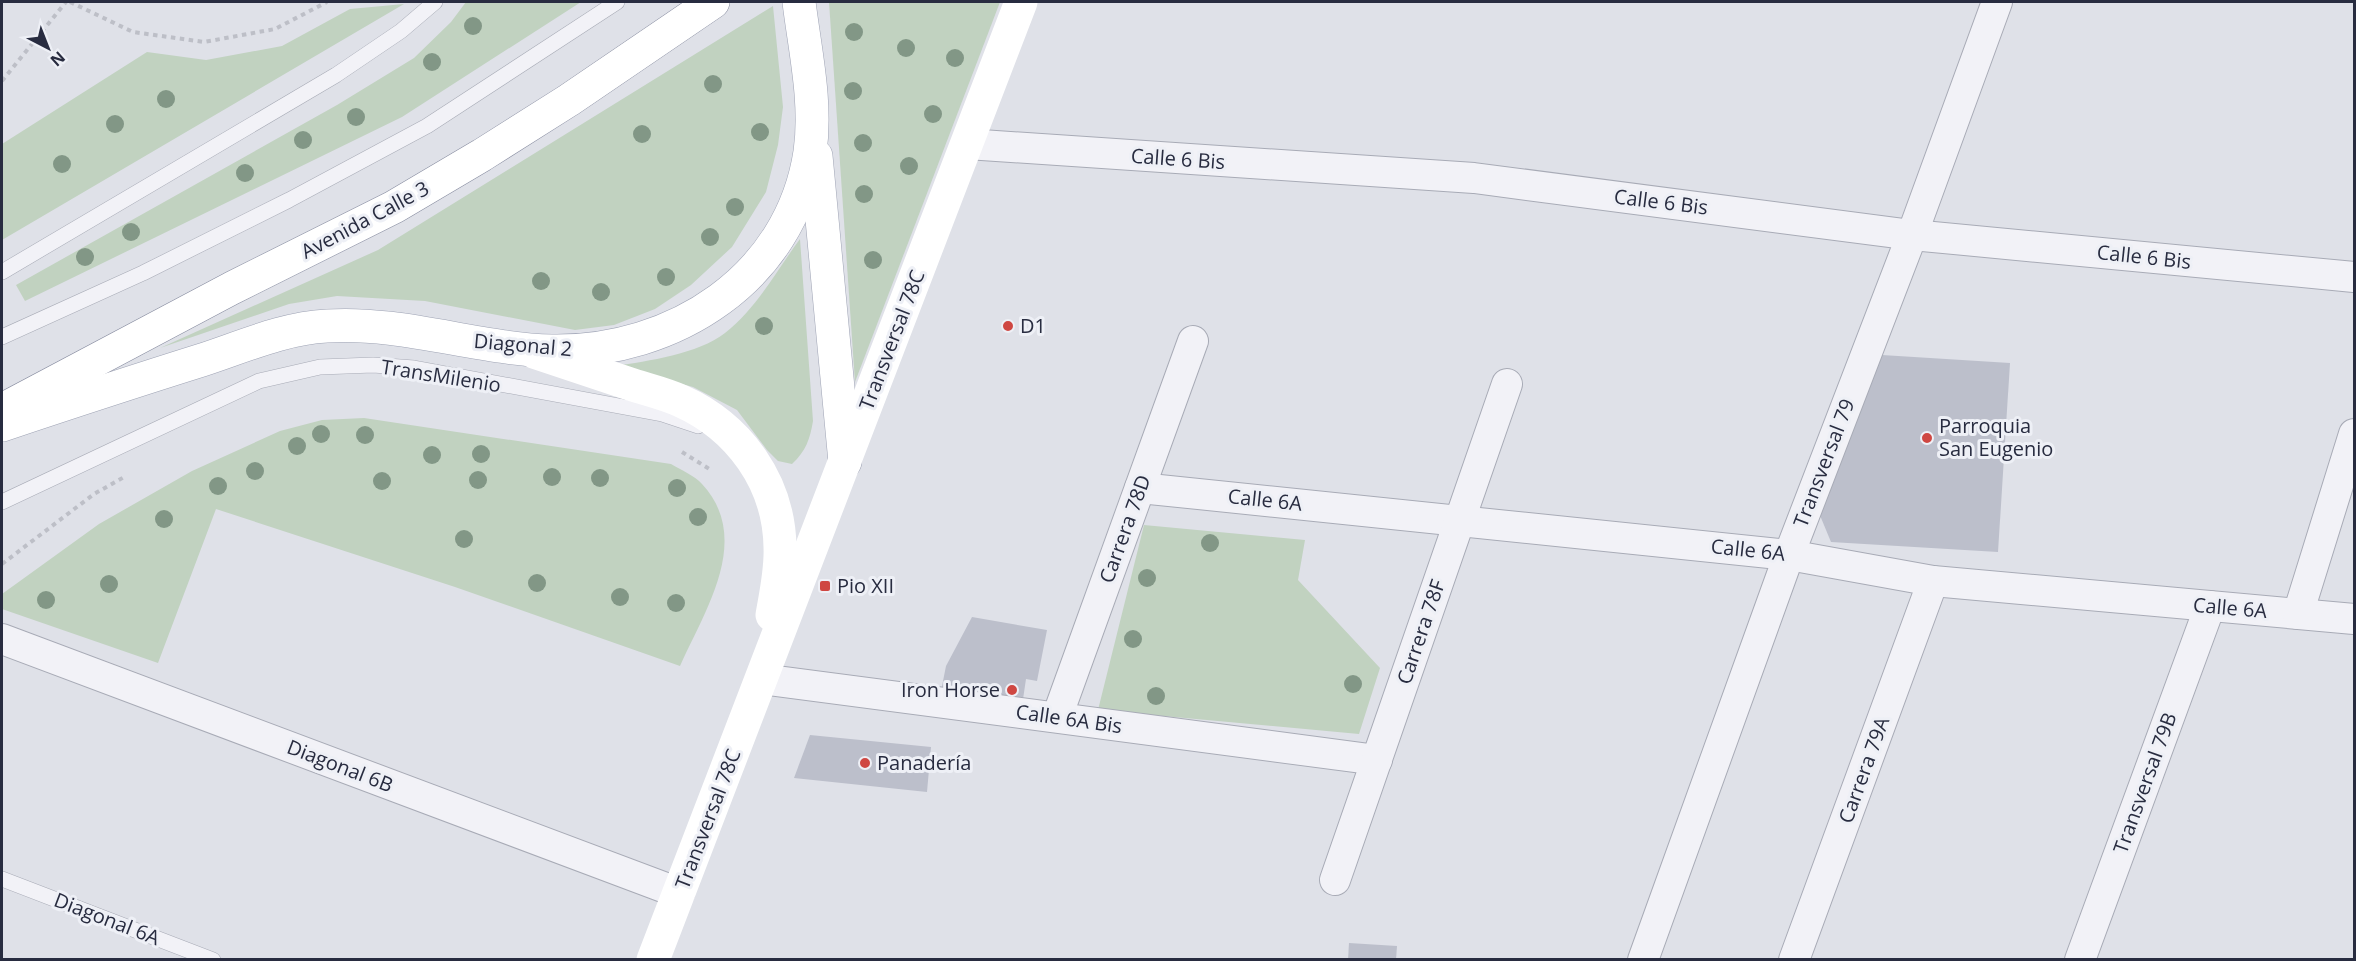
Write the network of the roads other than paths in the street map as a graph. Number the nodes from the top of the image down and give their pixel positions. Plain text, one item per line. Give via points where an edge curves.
1 (435, 2) edge
2 (617, 2) edge
3 (713, 2) edge
4 (799, 2) edge
5 (1021, 2) edge
6 (1997, 2) edge
7 (812, 112) junction
8 (967, 144) junction
9 (1912, 234) junction
10 (2, 272) edge
11 (2355, 277) edge
12 (2, 337) edge
13 (1193, 341) dead end
14 (524, 349) junction
15 (1507, 384) dead end
16 (2, 410) edge
17 (2, 425) edge
18 (2355, 434) edge
19 (753, 458) junction
20 (845, 462) junction
21 (1140, 488) junction
22 (2, 502) edge
23 (1460, 519) junction
24 (1789, 555) junction
25 (1933, 581) junction
26 (2210, 606) junction
27 (2298, 614) junction
28 (2355, 620) edge
29 (2, 639) edge
30 (762, 679) junction
31 (1057, 717) junction
32 (1377, 760) junction
33 (2, 879) edge
34 (1335, 880) dead end
35 (679, 893) junction
36 (213, 960) edge
37 (653, 960) edge
38 (1643, 960) edge
39 (1794, 960) edge
40 (2080, 960) edge

1 - 10 lane via 401,31 336,75
2 - 12 lane via 427,126 143,273
3 - 16 main road, Avenida Calle 3 via 569,100 394,207
4 - 7 main road, Diagonal 2
5 - 8 main road, Transversal 78C
6 - 9 street, Transversal 79
7 - 14 main road, Diagonal 2 via 808,159 794,207 753,271 727,296 690,321 610,346
7 - 20 main road
8 - 9 street, Calle 6 Bis via 1474,178
8 - 20 main road, Transversal 78C
9 - 11 street, Calle 6 Bis
9 - 24 street, Transversal 79
13 - 21 street, Carrera 78D
14 - 17 main road, Diagonal 2 via 422,333 326,326 267,339
14 - 19 main road, Transversal 78C via 681,401 720,424
15 - 23 street, Carrera 78F
18 - 27 street
19 - 22 lane, TransMilenio via 694,424 663,414 414,368 320,367 259,381
19 - 30 main road, Transversal 78C via 769,490 780,545
20 - 30 main road, Transversal 78C
21 - 23 street, Calle 6A
21 - 31 street, Carrera 78D
23 - 24 street, Calle 6A
23 - 32 street, Carrera 78F
24 - 25 street, Calle 6A
24 - 38 street, Transversal 79
25 - 26 street, Calle 6A
25 - 39 street, Carrera 79A
26 - 27 street, Calle 6A
26 - 40 street, Transversal 79B
27 - 28 street, Calle 6A
29 - 35 street, Diagonal 6B
30 - 31 street, Calle 6A Bis
30 - 35 main road, Transversal 78C
31 - 32 street, Calle 6A Bis
32 - 34 street, Carrera 78F
33 - 36 lane, Diagonal 6A
35 - 37 main road, Transversal 78C

